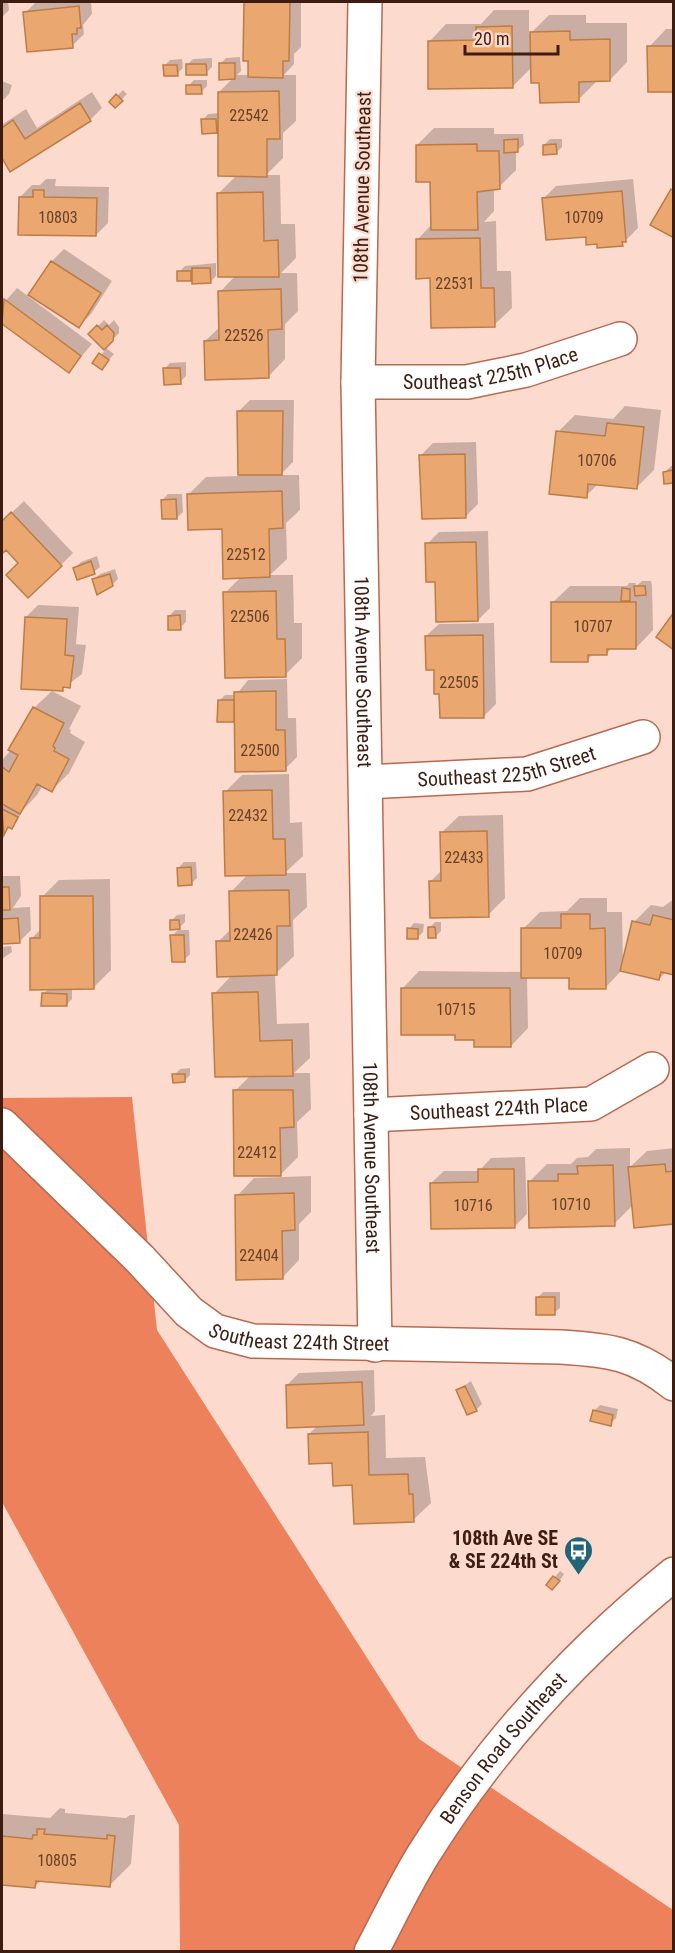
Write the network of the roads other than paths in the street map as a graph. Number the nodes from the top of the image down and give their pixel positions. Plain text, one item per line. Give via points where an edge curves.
1 (365, 2) edge
2 (620, 339) dead end
3 (358, 382) junction
4 (644, 736) dead end
5 (366, 783) junction
6 (652, 1069) dead end
7 (371, 1115) junction
8 (2, 1125) edge
9 (375, 1345) junction
10 (674, 1384) edge
11 (674, 1574) edge
12 (370, 1952) edge

1 - 3 street, 108th Avenue Southeast
2 - 3 street, Southeast 225th Place via 526,370 467,382
3 - 5 street, 108th Avenue Southeast
4 - 5 street, Southeast 225th Street via 527,774
5 - 7 street, 108th Avenue Southeast
6 - 7 street, Southeast 224th Place via 591,1104
7 - 9 street, 108th Avenue Southeast
8 - 9 street, Southeast 224th Street via 189,1312 215,1331 253,1341
9 - 10 street, Southeast 224th Street via 610,1350 639,1361
11 - 12 street, Benson Road Southeast via 587,1649 543,1694 500,1747 423,1855

